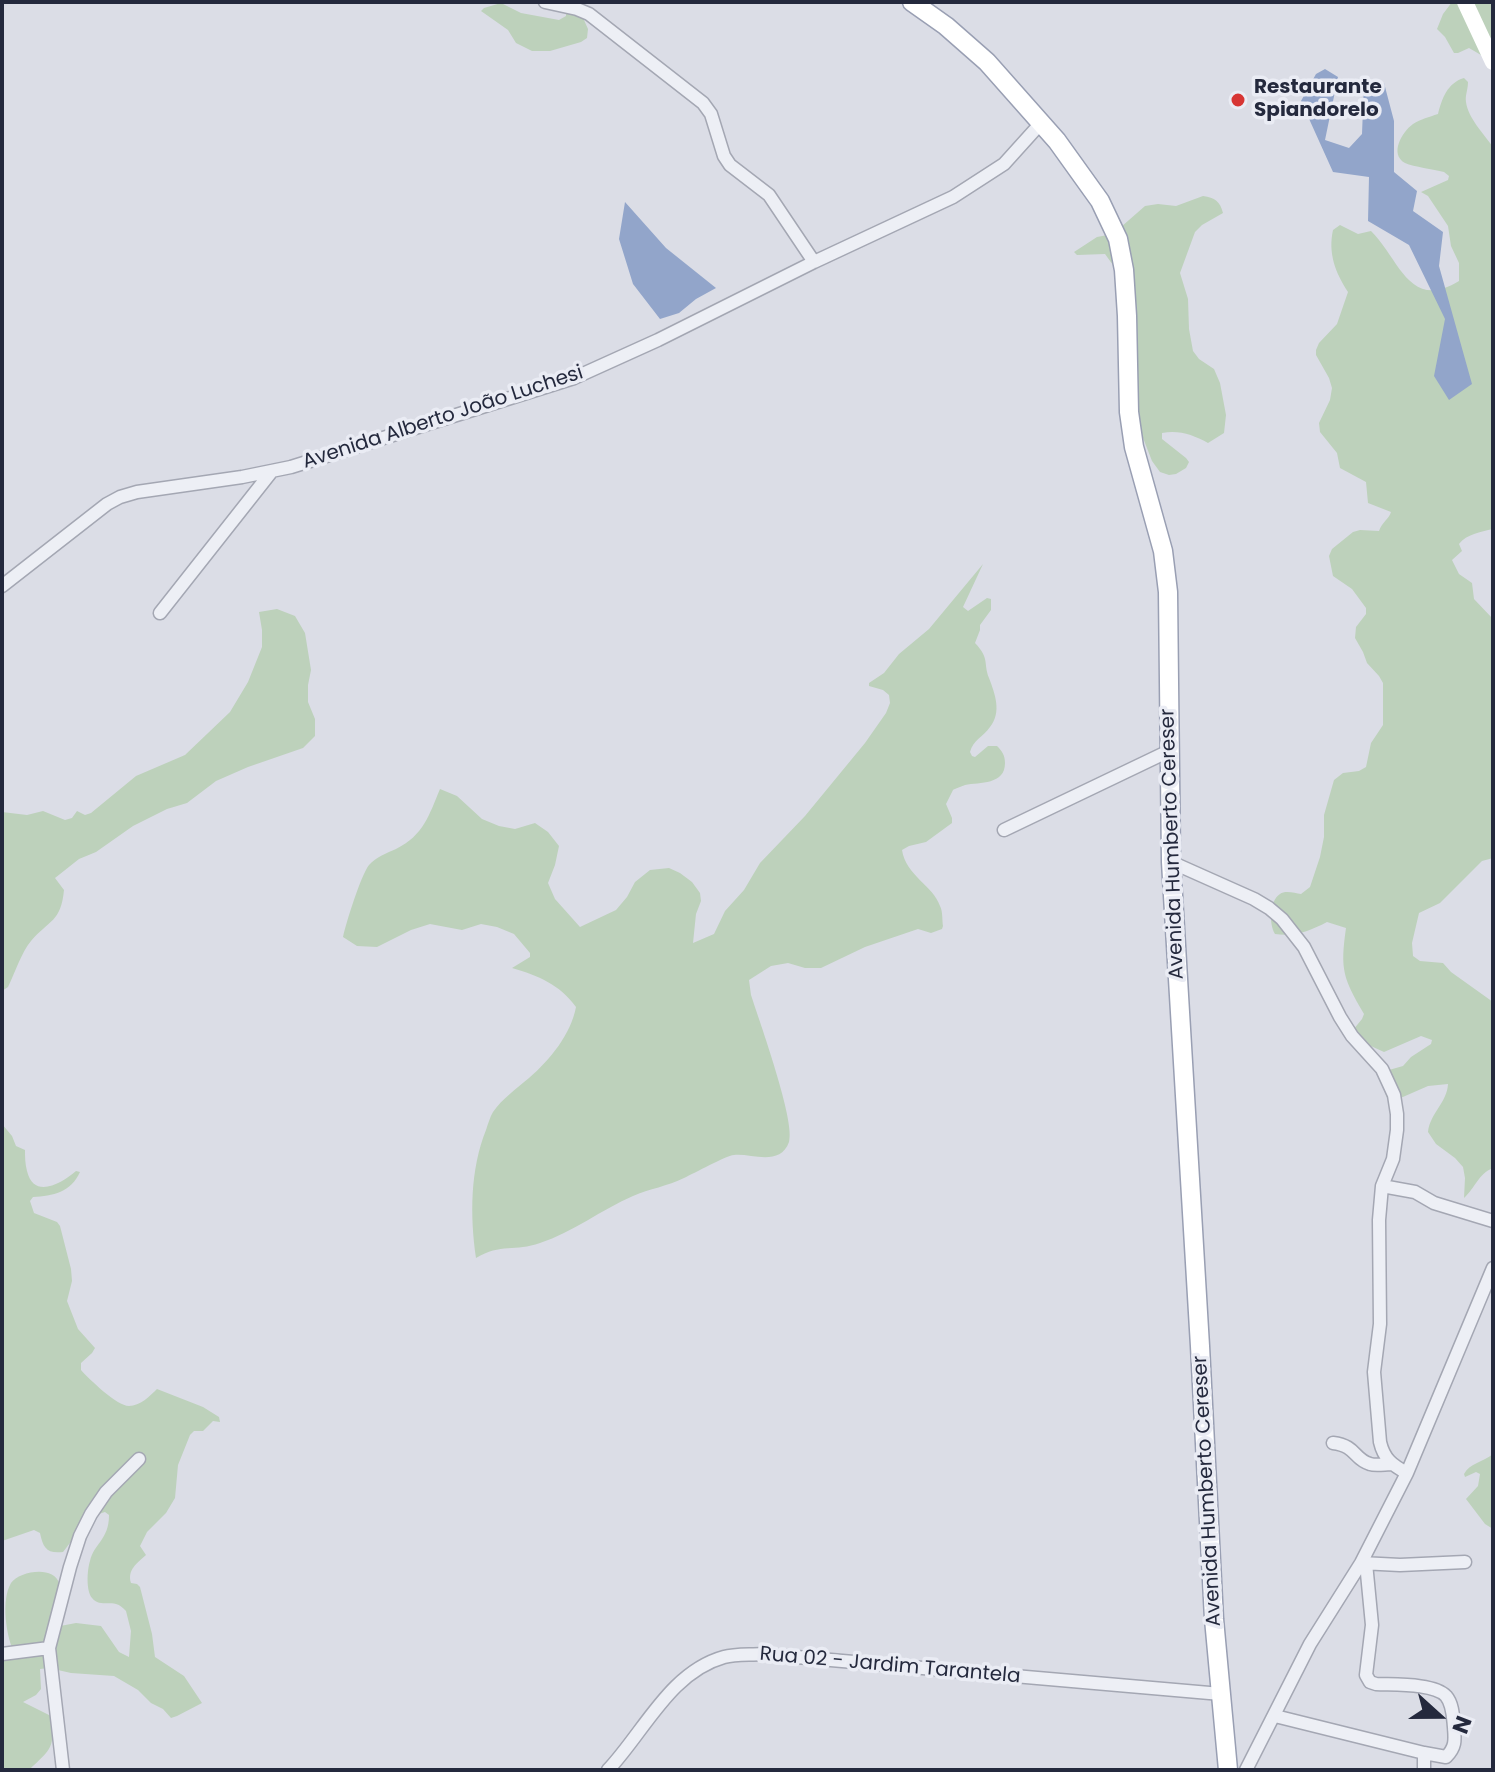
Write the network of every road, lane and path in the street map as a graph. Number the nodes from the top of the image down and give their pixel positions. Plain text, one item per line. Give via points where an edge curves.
1 (545, 2) edge
2 (912, 2) edge
3 (1465, 2) edge
4 (1493, 62) edge
5 (1041, 123) junction
6 (814, 262) junction
7 (272, 471) junction
8 (2, 586) edge
9 (160, 613) dead end
10 (1169, 751) junction
11 (1004, 830) dead end
12 (1171, 862) junction
13 (1382, 1186) junction
14 (1493, 1221) edge
15 (1493, 1268) edge
16 (1333, 1443) dead end
17 (139, 1459) dead end
18 (1391, 1464) junction
19 (1407, 1473) junction
20 (1465, 1562) dead end
21 (1364, 1563) junction
22 (49, 1648) junction
23 (2, 1654) edge
24 (1221, 1694) junction
25 (1275, 1716) junction
26 (1256, 1749) junction
27 (1424, 1753) junction
28 (1227, 1762) edge
29 (63, 1770) edge
30 (608, 1770) edge
31 (1246, 1770) edge
32 (1424, 1770) edge

1 - 6 street via 589,14 703,103 730,165 769,195
2 - 5 main road, Avenida Humberto Cereser via 987,62
3 - 4 street
5 - 6 street, Avenida Alberto João Luchesi via 1004,164 953,197
5 - 10 main road, Avenida Humberto Cereser via 1100,201 1118,239 1127,316 1129,412 1168,592
6 - 7 street, Avenida Alberto João Luchesi via 574,378
7 - 8 street, Avenida Alberto João Luchesi via 120,497
7 - 9 street
10 - 11 street
10 - 12 main road, Avenida Humberto Cereser
12 - 13 street via 1269,908 1304,947 1340,1017 1382,1069 1394,1095 1397,1130
12 - 24 main road, Avenida Humberto Cereser
13 - 14 street via 1415,1192
13 - 18 street via 1374,1372 1380,1442
15 - 19 street
16 - 18 street via 1346,1445 1371,1464
17 - 22 street via 106,1492 80,1536
18 - 19 street
19 - 21 street
20 - 21 street
21 - 25 street via 1310,1644
21 - 27 street via 1372,1625 1366,1666 1370,1682 1439,1691 1452,1711 1453,1749 1446,1757
22 - 23 street
22 - 29 street
24 - 28 main road, Avenida Humberto Cereser
24 - 30 street, Rua 02 - Jardim Tarantela via 762,1654 724,1657 672,1689
25 - 26 street
25 - 27 street
26 - 28 street
26 - 31 street
27 - 32 street

